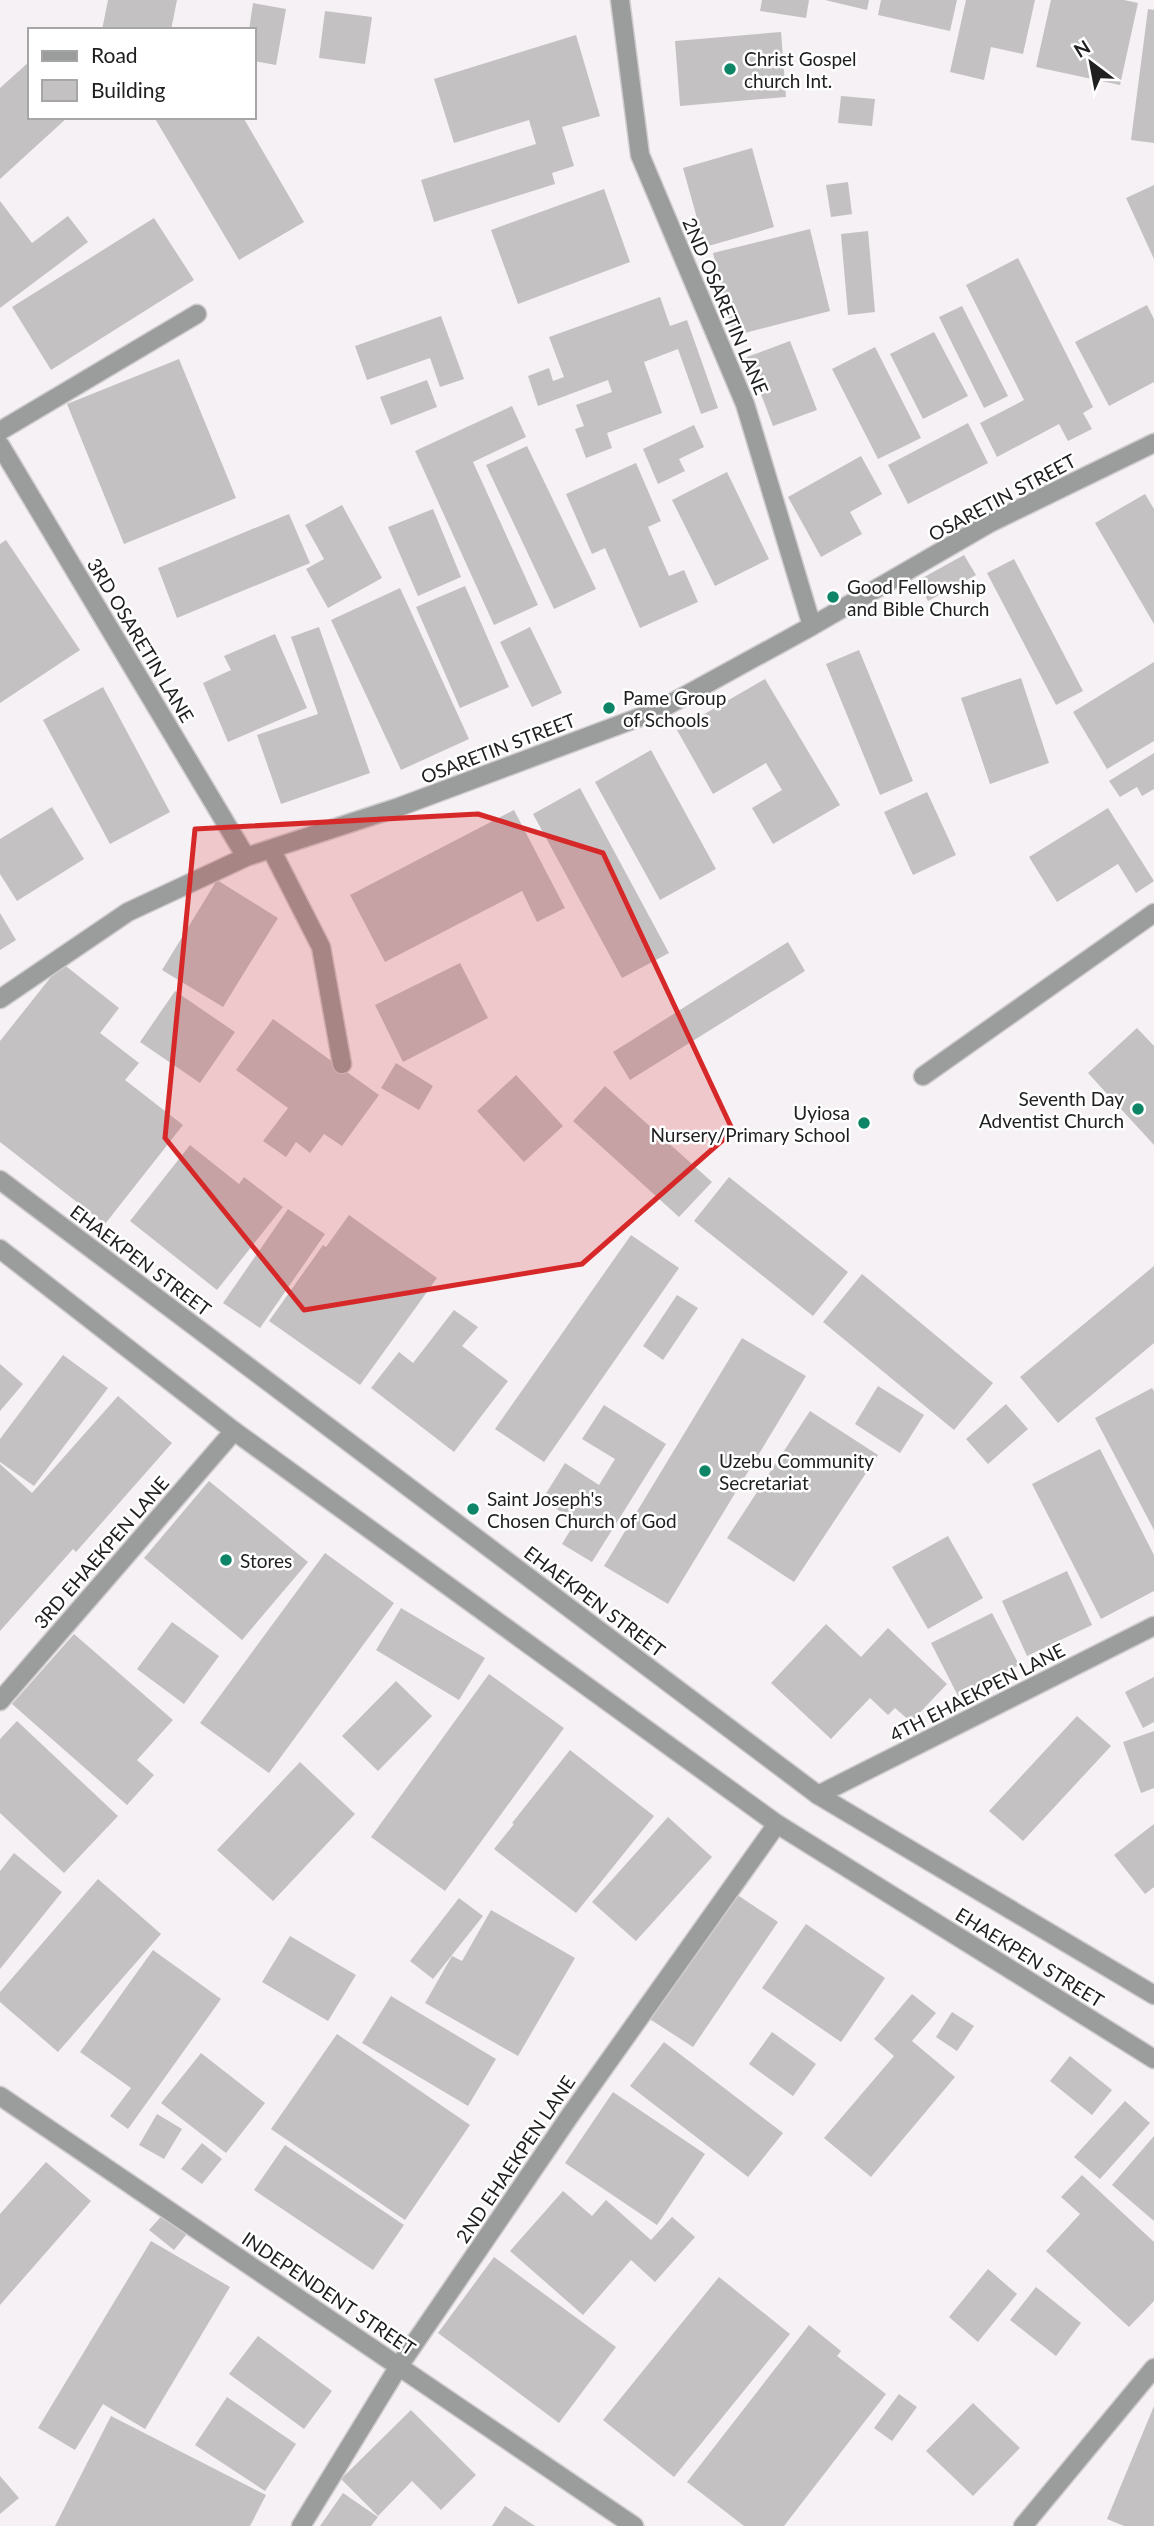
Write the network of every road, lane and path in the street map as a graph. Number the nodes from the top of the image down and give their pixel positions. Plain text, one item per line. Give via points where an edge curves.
1 (620, 0) edge
2 (197, 314) dead end
3 (0, 431) edge
4 (1154, 443) edge
5 (0, 445) edge
6 (812, 626) junction
7 (271, 849) junction
8 (246, 857) junction
9 (1154, 913) edge
10 (0, 999) edge
11 (342, 1063) dead end
12 (923, 1076) dead end
13 (0, 1180) edge
14 (0, 1249) edge
15 (234, 1431) junction
16 (1154, 1626) edge
17 (0, 1701) edge
18 (818, 1795) junction
19 (777, 1824) junction
20 (1154, 1995) edge
21 (1154, 2059) edge
22 (0, 2096) edge
23 (400, 2366) junction
24 (1154, 2368) edge
25 (300, 2526) edge
26 (634, 2526) edge
27 (1023, 2526) edge

1 - 6 street, 2ND OSARETIN LANE via 640,155 745,404
2 - 3 street
4 - 6 street, OSARETIN STREET via 990,523
5 - 8 street, 3RD OSARETIN LANE
6 - 7 street, OSARETIN STREET via 659,709 399,807
7 - 8 street, OSARETIN STREET
7 - 11 street via 321,947
8 - 10 street, OSARETIN STREET via 128,912
9 - 12 street
13 - 18 street, EHAEKPEN STREET
14 - 15 street, EHAEKPEN STREET
15 - 17 street, 3RD EHAEKPEN LANE
15 - 19 street, EHAEKPEN STREET
16 - 18 street, 4TH EHAEKPEN LANE
18 - 20 street, EHAEKPEN STREET
19 - 21 street, EHAEKPEN STREET
19 - 23 street, 2ND EHAEKPEN LANE via 576,2106
22 - 23 street, INDEPENDENT STREET
23 - 25 street, 2ND EHAEKPEN LANE
23 - 26 street, INDEPENDENT STREET
24 - 27 street

